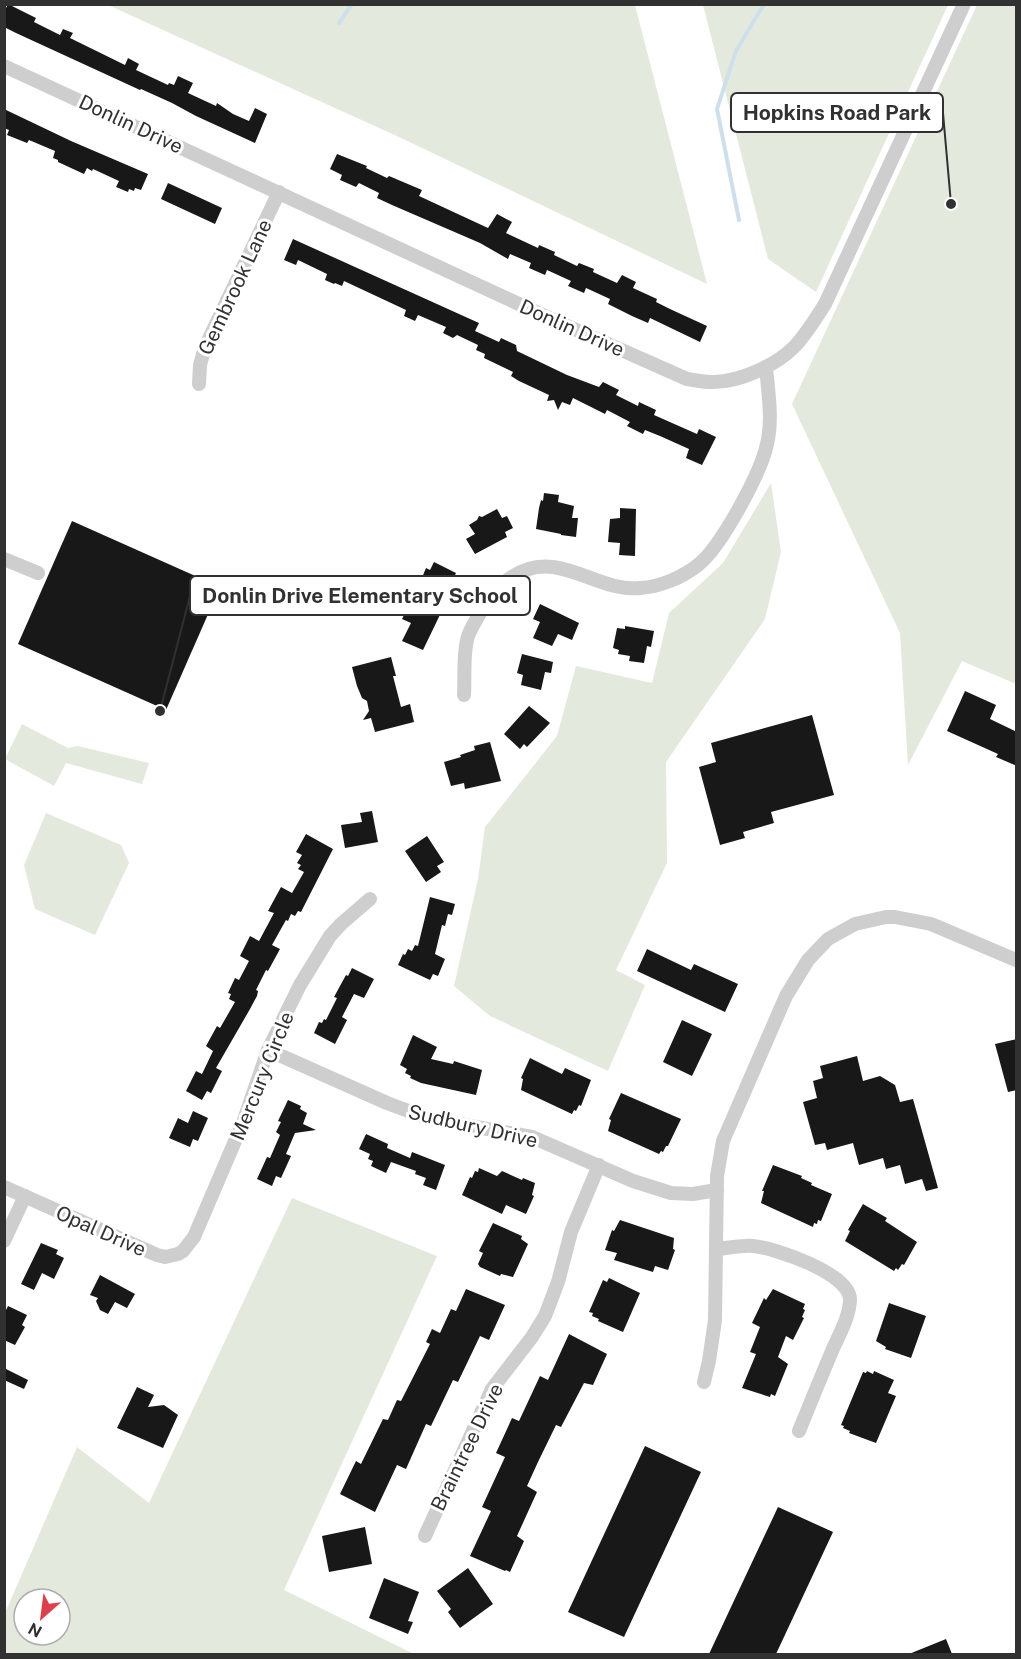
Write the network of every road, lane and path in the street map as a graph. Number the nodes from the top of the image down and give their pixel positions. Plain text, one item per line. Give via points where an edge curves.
1 (964, 4) edge
2 (4, 66) edge
3 (279, 192) junction
4 (766, 367) junction
5 (199, 384) dead end
6 (4, 559) edge
7 (38, 573) dead end
8 (464, 695) dead end
9 (370, 899) dead end
10 (1017, 960) edge
11 (268, 1050) junction
12 (600, 1165) junction
13 (4, 1187) edge
14 (717, 1190) junction
15 (25, 1196) junction
16 (194, 1237) joint
17 (4, 1241) edge
18 (717, 1249) junction
19 (704, 1382) dead end
20 (799, 1431) dead end
21 (425, 1536) dead end

1 - 4 street, Donlin Drive via 825,304 794,347
2 - 3 street, Donlin Drive
3 - 4 street, Donlin Drive via 687,379 712,382
3 - 5 street, Gembrook Lane via 206,347
4 - 8 street via 770,422 758,474 720,540 699,564 673,580 629,589 565,569 536,567 522,571 508,579 484,604 467,639
6 - 7 street
9 - 11 street, Mercury Circle via 341,924 318,952
10 - 14 street via 931,924 896,917 855,924 828,939 808,960 786,996 731,1120 723,1141
11 - 12 street, Sudbury Drive via 427,1118 532,1137
11 - 16 street, Mercury Circle via 244,1120
12 - 14 street, Sudbury Drive via 670,1193
12 - 21 street, Braintree Drive via 571,1232 545,1316 492,1389
13 - 15 street, Opal Drive
14 - 18 street
15 - 16 street, Opal Drive via 157,1256 173,1256 183,1251
15 - 17 street
18 - 19 street via 715,1320
18 - 20 street via 750,1246 798,1258 825,1272 849,1294 845,1321

